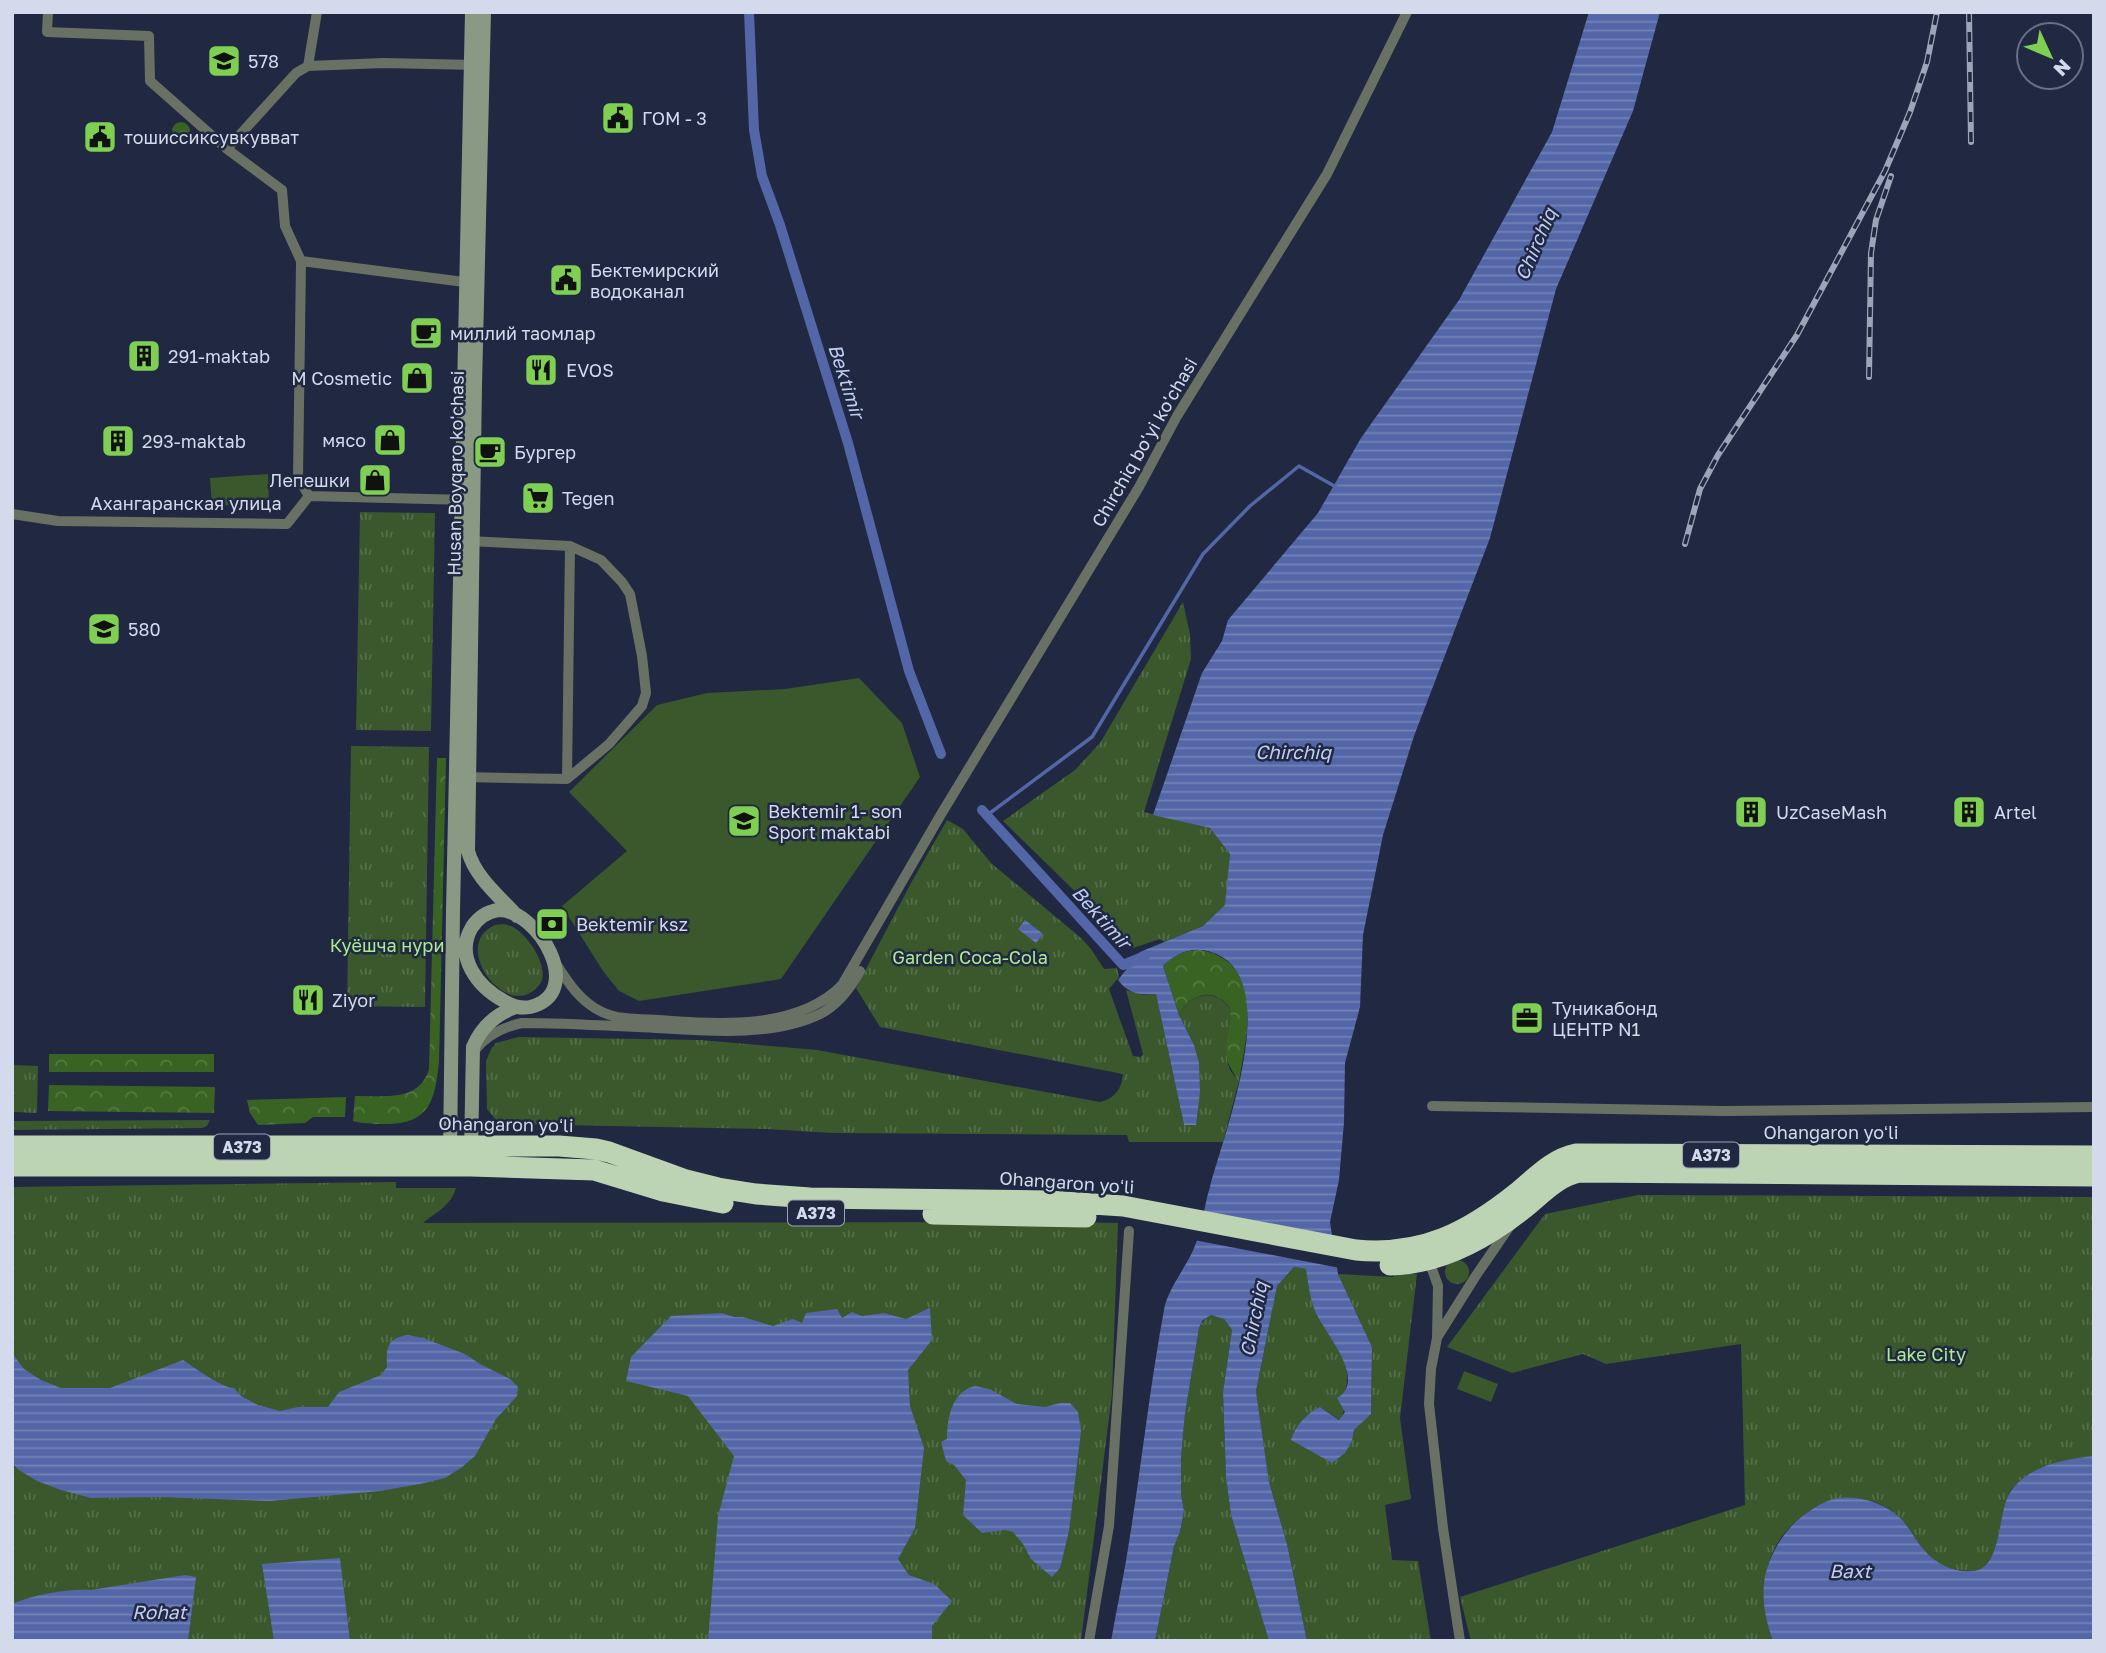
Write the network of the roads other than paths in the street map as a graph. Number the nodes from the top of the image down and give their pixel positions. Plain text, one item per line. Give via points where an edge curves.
1 (48, 12) edge
2 (317, 12) edge
3 (472, 12) edge
4 (484, 12) edge
5 (1407, 12) edge
6 (477, 65) junction
7 (308, 66) junction
8 (227, 149) junction
9 (301, 261) junction
10 (472, 283) junction
11 (309, 496) junction
12 (468, 500) junction
13 (12, 514) edge
14 (467, 541) junction
15 (570, 546) junction
16 (463, 777) junction
17 (567, 779) junction
18 (902, 884) junction
19 (453, 911) junction
20 (517, 915) junction
21 (466, 951) junction
22 (554, 960) junction
23 (516, 1007) junction
24 (453, 1013) junction
25 (547, 1023) junction
26 (471, 1055) junction
27 (1432, 1106) dead end
28 (2094, 1107) edge
29 (461, 1156) junction
30 (2094, 1156) edge
31 (14, 1162) edge
32 (2094, 1176) edge
33 (1521, 1211) junction
34 (1129, 1231) dead end
35 (1354, 1257) junction
36 (1423, 1262) junction
37 (1437, 1338) junction
38 (1090, 1641) edge
39 (1460, 1641) edge

1 - 8 street via 47,32 149,37 150,80
2 - 7 street
3 - 6 main road, Husan Boyqaro ko'chasi
4 - 6 main road, Husan Boyqaro ko'chasi
5 - 18 street, Chirchiq bo'yi ko'chasi via 1327,174 1177,416
6 - 7 street
6 - 10 main road, Husan Boyqaro ko'chasi
7 - 8 street via 296,73
8 - 9 street via 282,190 285,226
9 - 10 street
9 - 11 street via 298,478
10 - 12 main road, Husan Boyqaro ko'chasi
11 - 12 street
11 - 13 street, Ахангаранская улица via 287,524 58,520
12 - 14 main road, Husan Boyqaro ko'chasi
14 - 15 street
14 - 16 main road, Husan Boyqaro ko'chasi
15 - 17 street
15 - 17 street via 601,560 630,594 646,693 642,706 609,744
16 - 17 street
16 - 19 main road, Husan Boyqaro ko'chasi
16 - 20 main road, Husan Boyqaro ko'chasi via 471,862
18 - 22 street, Chirchiq bo'yi ko'chasi via 842,985 825,1001 790,1014 726,1024 611,1016 579,996
18 - 25 street, Chirchiq bo'yi ko'chasi via 849,990 817,1015 747,1030
19 - 21 main road, Husan Boyqaro ko'chasi
19 - 24 main road, Husan Boyqaro ko'chasi
20 - 21 main road, Husan Boyqaro ko'chasi via 503,910 484,915 470,930
20 - 22 main road, Husan Boyqaro ko'chasi
21 - 23 main road, Husan Boyqaro ko'chasi via 479,982
21 - 24 main road, Husan Boyqaro ko'chasi
22 - 23 main road via 556,978 549,995 531,1007
23 - 25 street, Chirchiq bo'yi ko'chasi
23 - 26 main road via 487,1025
24 - 29 main road, Husan Boyqaro ko'chasi
25 - 26 street, Chirchiq bo'yi ko'chasi via 502,1028
26 - 29 main road
27 - 28 street via 1723,1111
29 - 31 highway, Ohangaron yoʻli / A373
29 - 35 highway, Ohangaron yoʻli / A373 via 559,1146 596,1149 686,1181 756,1194 1123,1206 1187,1225
30 - 35 highway, Ohangaron yoʻli / A373 via 1576,1154 1556,1161 1456,1233 1409,1250
32 - 33 highway, Ohangaron yoʻli / A373 via 1580,1172 1565,1176
33 - 36 highway, Ohangaron yoʻli / A373 via 1465,1246
33 - 37 street
34 - 38 street via 1109,1526
35 - 36 highway, Ohangaron yoʻli / A373 via 1394,1265
36 - 37 street via 1432,1269 1438,1286
37 - 39 street via 1429,1404

